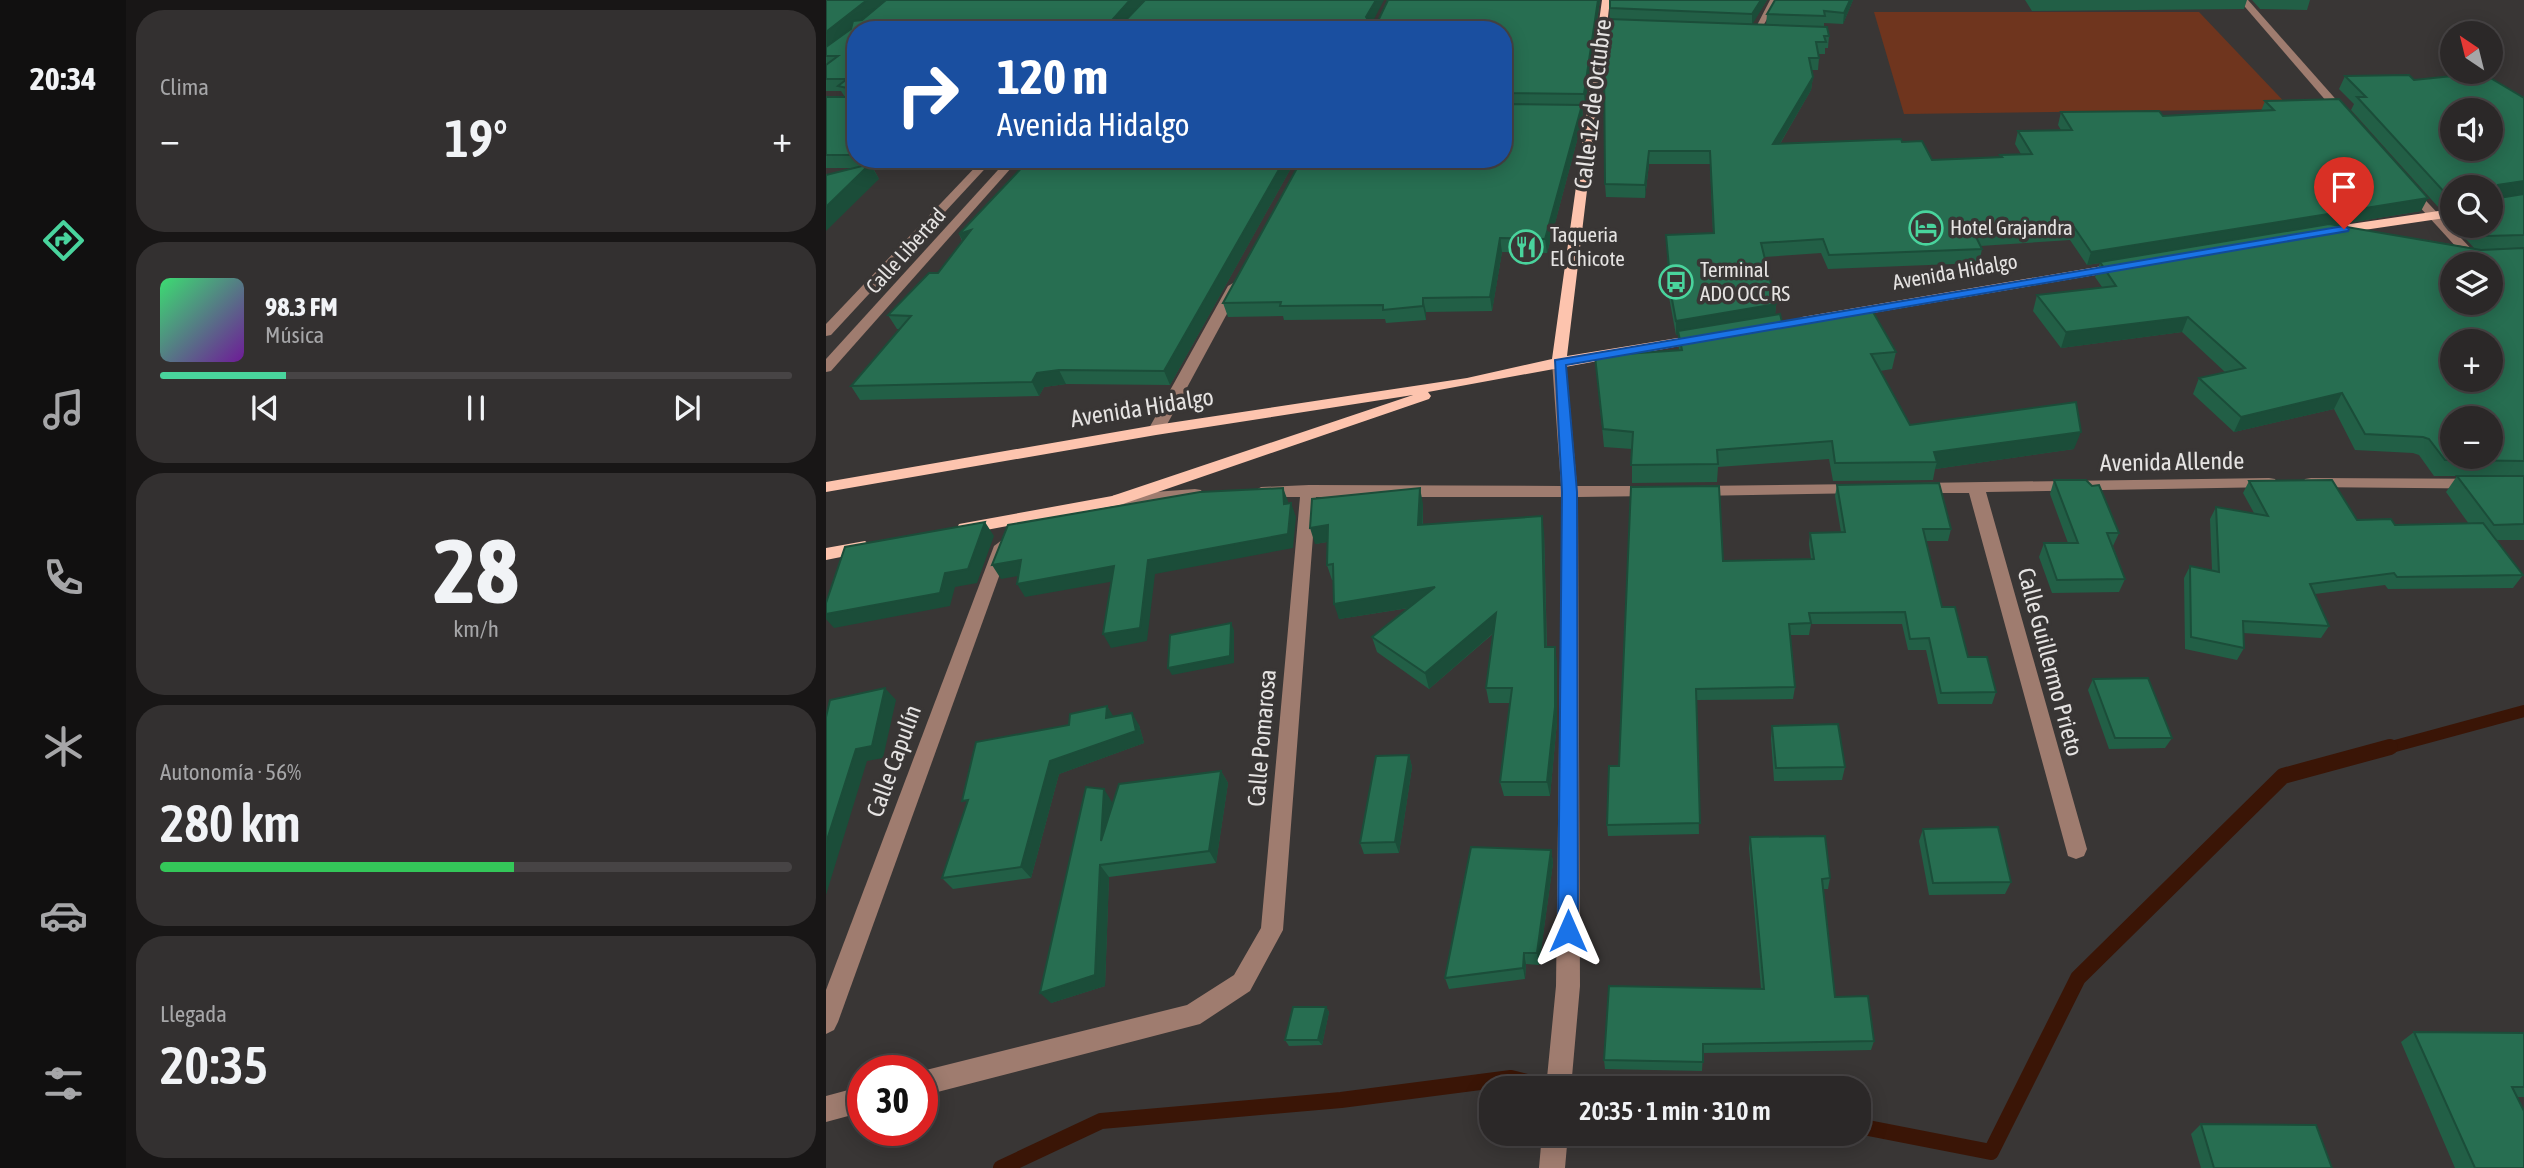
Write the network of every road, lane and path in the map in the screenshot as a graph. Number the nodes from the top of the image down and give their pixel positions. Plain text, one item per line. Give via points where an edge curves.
1 (1606, 0) edge
2 (1774, 0) edge
3 (2243, 0) edge
4 (1604, 25) junction
5 (1618, 26) edge
6 (1742, 30) edge
7 (1756, 31) junction
8 (1768, 31) edge
9 (2352, 124) edge
10 (980, 168) edge
11 (1006, 168) edge
12 (2397, 175) edge
13 (2440, 215) edge
14 (2433, 216) junction
15 (921, 231) junction
16 (950, 231) junction
17 (2321, 232) joint
18 (2358, 240) edge
19 (2473, 252) edge
20 (2130, 265) edge
21 (1240, 277) edge
22 (1790, 323) edge
23 (826, 332) edge
24 (1722, 334) edge
25 (1559, 362) junction
26 (826, 368) edge
27 (1468, 382) junction
28 (1156, 430) junction
29 (2524, 484) edge
30 (826, 487) edge
31 (1976, 487) junction
32 (1881, 488) edge
33 (1908, 488) edge
34 (1309, 490) junction
35 (1240, 492) edge
36 (1570, 492) junction
37 (1212, 493) edge
38 (1114, 501) junction
39 (1012, 519) junction
40 (945, 532) edge
41 (879, 544) edge
42 (826, 554) edge
43 (2076, 849) dead end
44 (826, 1022) edge
45 (1560, 1076) edge
46 (938, 1080) edge
47 (847, 1104) edge
48 (826, 1109) edge
49 (1554, 1146) edge
50 (1552, 1168) edge

1 - 4 main road, Calle 12 de Octubre
2 - 7 street
3 - 9 street
4 - 5 street
4 - 25 main road, Calle 12 de Octubre via 1586,111
6 - 7 street
7 - 8 street
10 - 15 street, Calle Libertad
11 - 16 street, Calle Libertad
12 - 14 street
13 - 14 main road
14 - 17 main road
14 - 19 street
15 - 16 street
15 - 23 street, Calle Libertad
16 - 26 street, Calle Libertad
17 - 18 street
20 - 22 main road, Avenida Hidalgo
21 - 28 street
24 - 25 main road, Avenida Hidalgo
25 - 27 main road, Avenida Hidalgo
25 - 36 street, Calle 12 de Octubre
27 - 28 main road, Avenida Hidalgo
27 - 38 main road, Avenida Hidalgo
28 - 30 main road, Avenida Hidalgo
29 - 31 street, Avenida Allende
31 - 33 street, Avenida Allende
31 - 43 street, Calle Guillermo Prieto
32 - 36 street
34 - 35 street
34 - 36 street
34 - 46 street, Calle Pomarosa via 1272,930 1242,983 1192,1016
36 - 45 street, Calle 12 de Octubre via 1567,986
37 - 38 street, Avenida Hidalgo
38 - 39 main road, Avenida Hidalgo
39 - 40 main road, Avenida Hidalgo
39 - 44 street, Calle Capulín
41 - 42 main road
47 - 48 street
49 - 50 street

